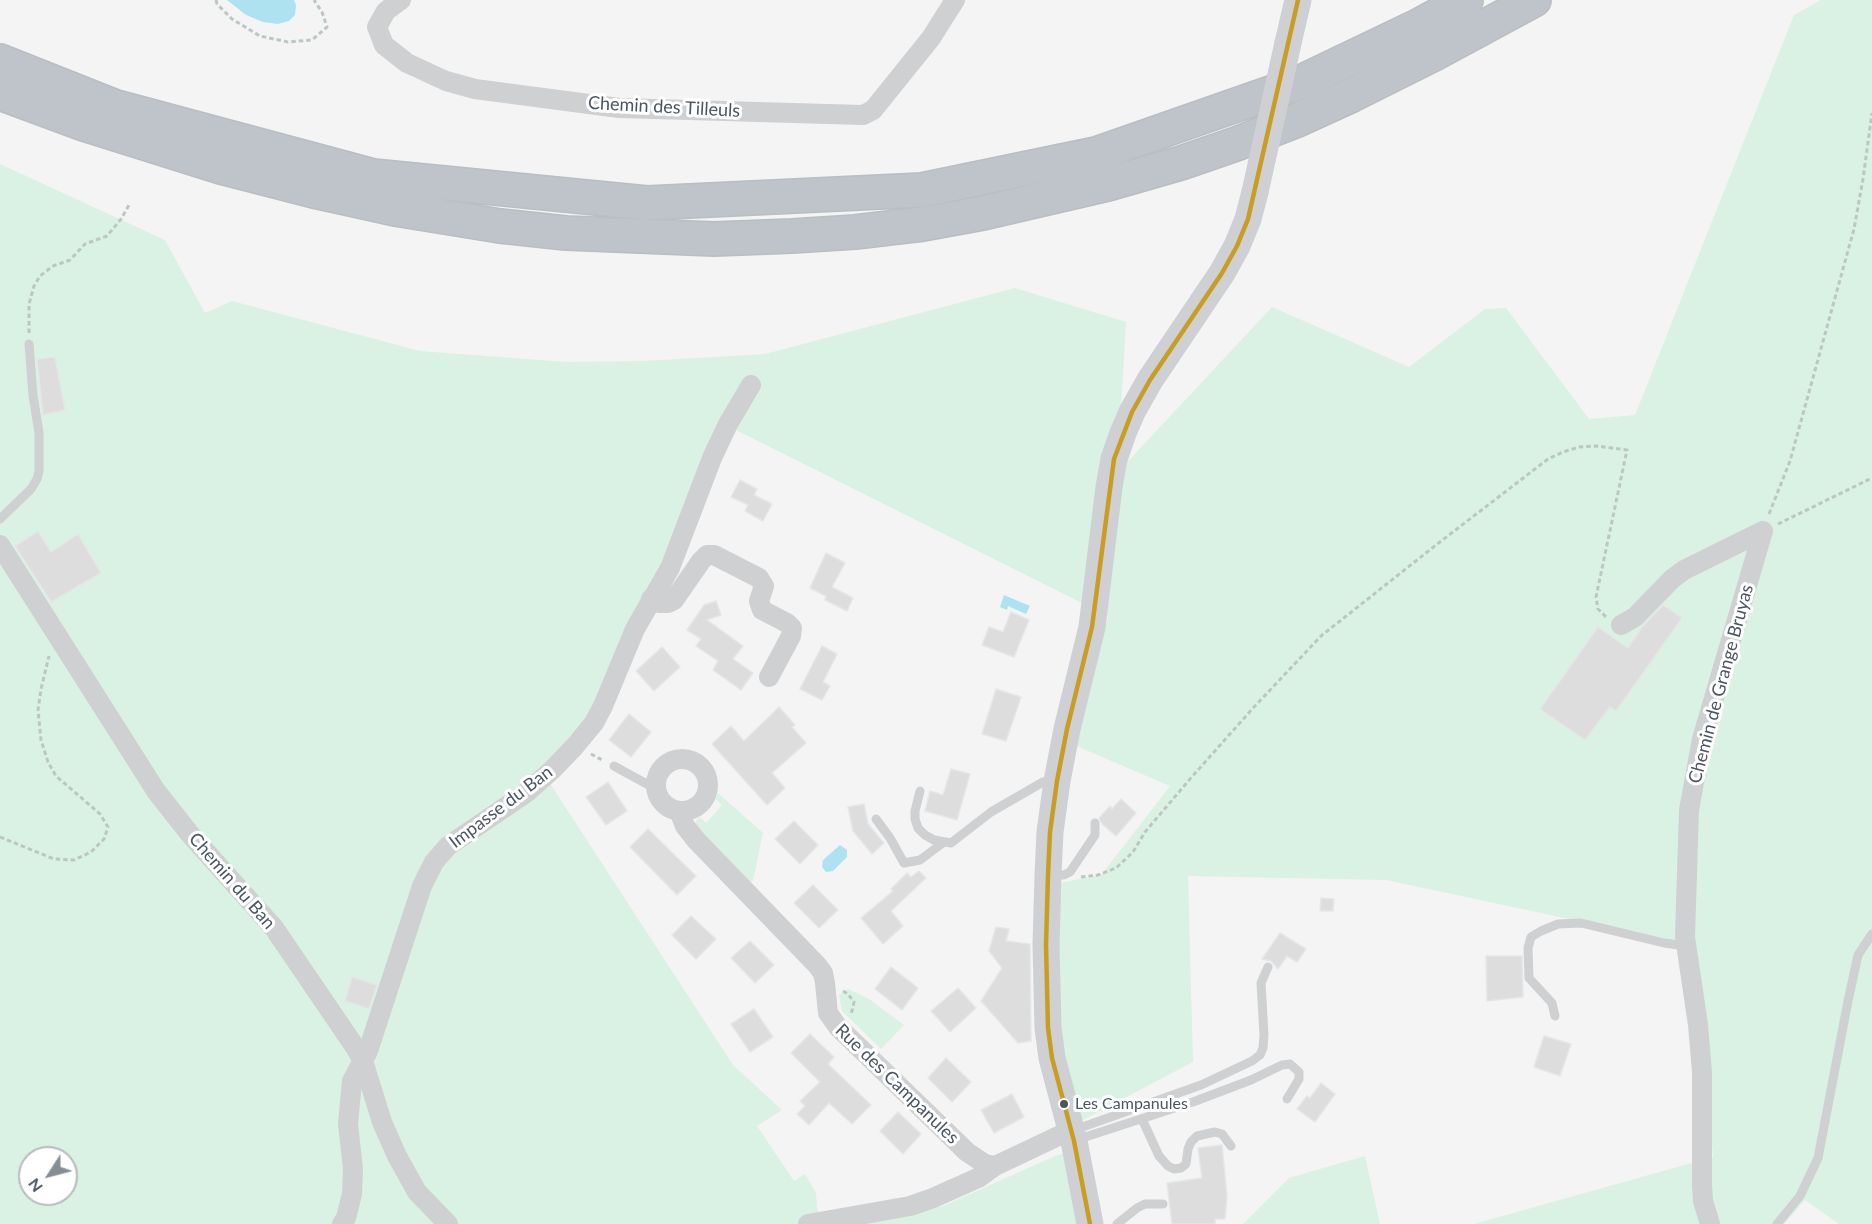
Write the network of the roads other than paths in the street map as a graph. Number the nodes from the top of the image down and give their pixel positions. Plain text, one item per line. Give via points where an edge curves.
1 (401, 0) edge
2 (955, 0) edge
3 (1298, 0) edge
4 (1466, 0) edge
5 (1534, 0) edge
6 (0, 61) edge
7 (0, 93) edge
8 (29, 344) road end
9 (751, 386) dead end
10 (0, 519) edge
11 (0, 545) edge
12 (651, 598) junction
13 (1621, 625) road end
14 (769, 677) dead end
15 (614, 766) road end
16 (1057, 780) junction
17 (656, 789) junction
18 (920, 791) dead end
19 (679, 811) junction
20 (876, 819) dead end
21 (1095, 823) dead end
22 (944, 842) junction
23 (1056, 875) junction
24 (1872, 934) edge
25 (1686, 946) junction
26 (1268, 967) dead end
27 (1555, 1016) dead end
28 (363, 1061) junction
29 (1287, 1099) dead end
30 (1142, 1119) junction
31 (1073, 1136) junction
32 (1231, 1146) dead end
33 (995, 1166) junction
34 (1163, 1204) dead end
35 (342, 1224) edge
36 (448, 1224) edge
37 (808, 1224) edge
38 (1090, 1224) edge
39 (1117, 1224) edge
40 (1710, 1224) edge
41 (1777, 1224) edge

1 - 2 street, Chemin des Tilleuls via 386,11 377,27 384,45 407,63 475,89 619,108 863,115 873,110 931,38
3 - 16 main road, bridge via 1248,219 1222,273 1132,412 1114,459 1092,627
4 - 6 highway via 1299,83 1096,154 922,190 647,203 372,176 116,107
5 - 7 highway via 1352,94 1181,163 983,213 923,224 792,236 714,239 566,233 395,209 221,167
8 - 10 lane via 39,471 31,489
9 - 12 street, Impasse du Ban via 728,424 670,568
11 - 28 street, Chemin du Ban via 156,791 274,928
12 - 14 street via 668,603 674,600 708,555 759,578 764,586 759,601 762,610 792,628
12 - 28 street, Impasse du Ban via 594,723 526,793 463,834 434,862 422,886
13 - 25 street, Chemin de Grange Bruyas via 1635,617 1684,570 1763,531 1702,739 1689,810
15 - 17 lane
16 - 22 lane via 1043,782 980,818 951,843
16 - 23 main road via 1050,832
17 - 19 street, Rue des Campanules via 664,804
17 - 19 street via 659,772 672,760 690,759 704,769 709,786 703,802 688,811
18 - 22 lane via 915,811 918,828
19 - 33 street, Rue des Campanules via 696,840 823,973 828,1013 838,1027 967,1152
20 - 22 lane via 904,863 920,860
21 - 23 lane via 1095,835 1070,872
23 - 31 main road via 1046,945 1048,1028
24 - 41 lane via 1858,955 1818,1158 1800,1196
25 - 27 lane via 1581,923 1558,924 1541,931 1530,937 1529,978 1552,1003
25 - 40 street, Chemin de Grange Bruyas via 1702,1072 1701,1185
26 - 31 lane via 1260,983 1264,1035 1260,1055 1201,1084
28 - 35 street, Impasse du Ban via 350,1093 352,1194
28 - 36 street, Chemin du Ban via 397,1156 417,1192
29 - 30 lane via 1299,1079 1299,1072 1290,1064
30 - 31 lane
30 - 32 lane via 1160,1156 1174,1169 1186,1164 1188,1149 1197,1136 1222,1134
31 - 33 street
31 - 38 main road
33 - 37 street via 980,1177 910,1206
34 - 39 lane via 1145,1204

